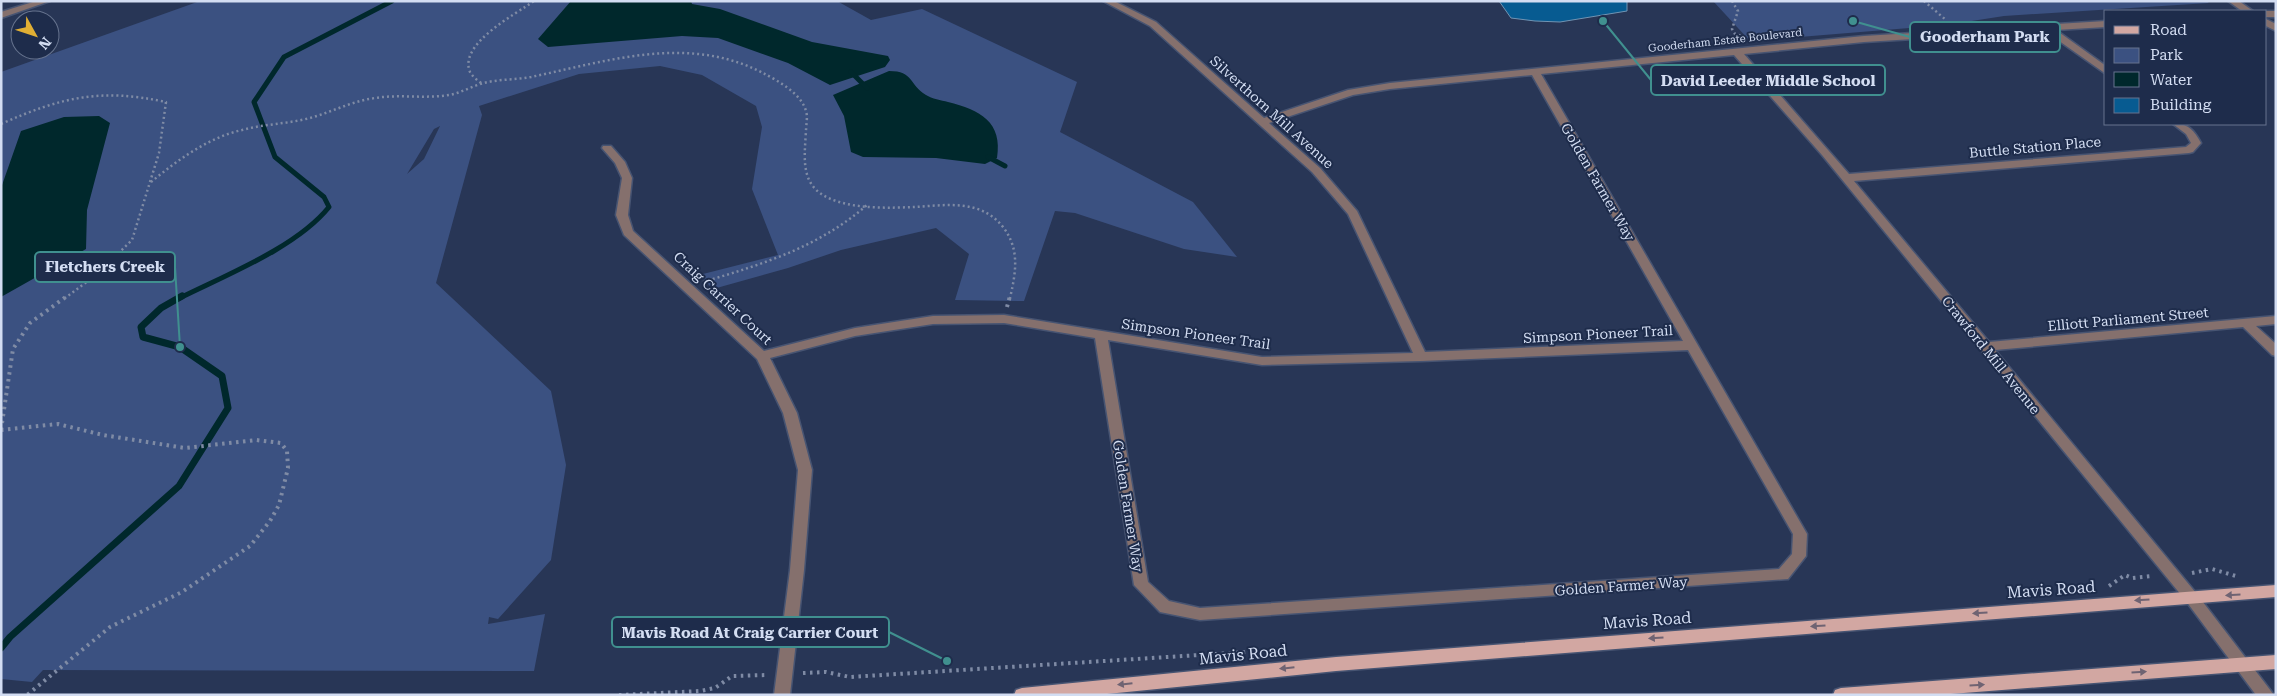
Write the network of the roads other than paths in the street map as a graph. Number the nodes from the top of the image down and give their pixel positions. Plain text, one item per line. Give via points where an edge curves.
1 (46, 1) edge
2 (1107, 1) edge
3 (2232, 1) edge
4 (2246, 10) edge
5 (1, 15) edge
6 (2104, 24) edge
7 (2048, 28) junction
8 (1736, 51) junction
9 (2104, 70) edge
10 (1535, 72) junction
11 (1262, 122) junction
12 (2180, 125) edge
13 (606, 148) dead end
14 (1846, 178) junction
15 (2276, 320) edge
16 (2246, 324) junction
17 (1101, 336) junction
18 (1692, 345) junction
19 (1984, 347) junction
20 (2276, 352) edge
21 (762, 356) junction
22 (1421, 357) junction
23 (2276, 591) edge
24 (2191, 597) junction
25 (2276, 662) edge
26 (2241, 665) junction
27 (782, 695) edge
28 (1022, 695) edge
29 (1842, 695) edge
30 (2266, 695) edge

1 - 5 street
2 - 11 street, Silverthorn Mill Avenue via 1153,24
3 - 4 street
6 - 7 street, Gooderham Estate Boulevard
7 - 8 street, Gooderham Estate Boulevard via 1864,38
7 - 9 street
8 - 10 street, Gooderham Estate Boulevard
8 - 14 street, Crawford Mill Avenue
10 - 11 street, Gooderham Estate Boulevard via 1351,92
10 - 18 street, Golden Farmer Way
11 - 22 street, Silverthorn Mill Avenue via 1316,170 1352,213
12 - 14 street, Buttle Station Place via 2190,132 2196,143 2189,150
13 - 21 street, Craig Carrier Court via 620,162 627,178 622,215 628,232
14 - 19 street, Crawford Mill Avenue
15 - 16 street, Elliott Parliament Street
16 - 19 street, Elliott Parliament Street
16 - 20 street
17 - 18 street, Golden Farmer Way via 1141,585 1165,607 1200,614 1782,575 1799,556 1800,534
17 - 21 street, Simpson Pioneer Trail via 1004,319 932,320 855,332
17 - 22 street, Simpson Pioneer Trail via 1262,361
18 - 22 street, Simpson Pioneer Trail
19 - 24 street, Crawford Mill Avenue
21 - 27 street, Craig Carrier Court via 790,413 805,470
23 -> 24 main road, Mavis Road
24 - 26 street, Crawford Mill Avenue
24 -> 28 main road, Mavis Road via 1336,664
25 - 26 main road
29 -> 26 main road
26 - 30 street, Crawford Mill Avenue

